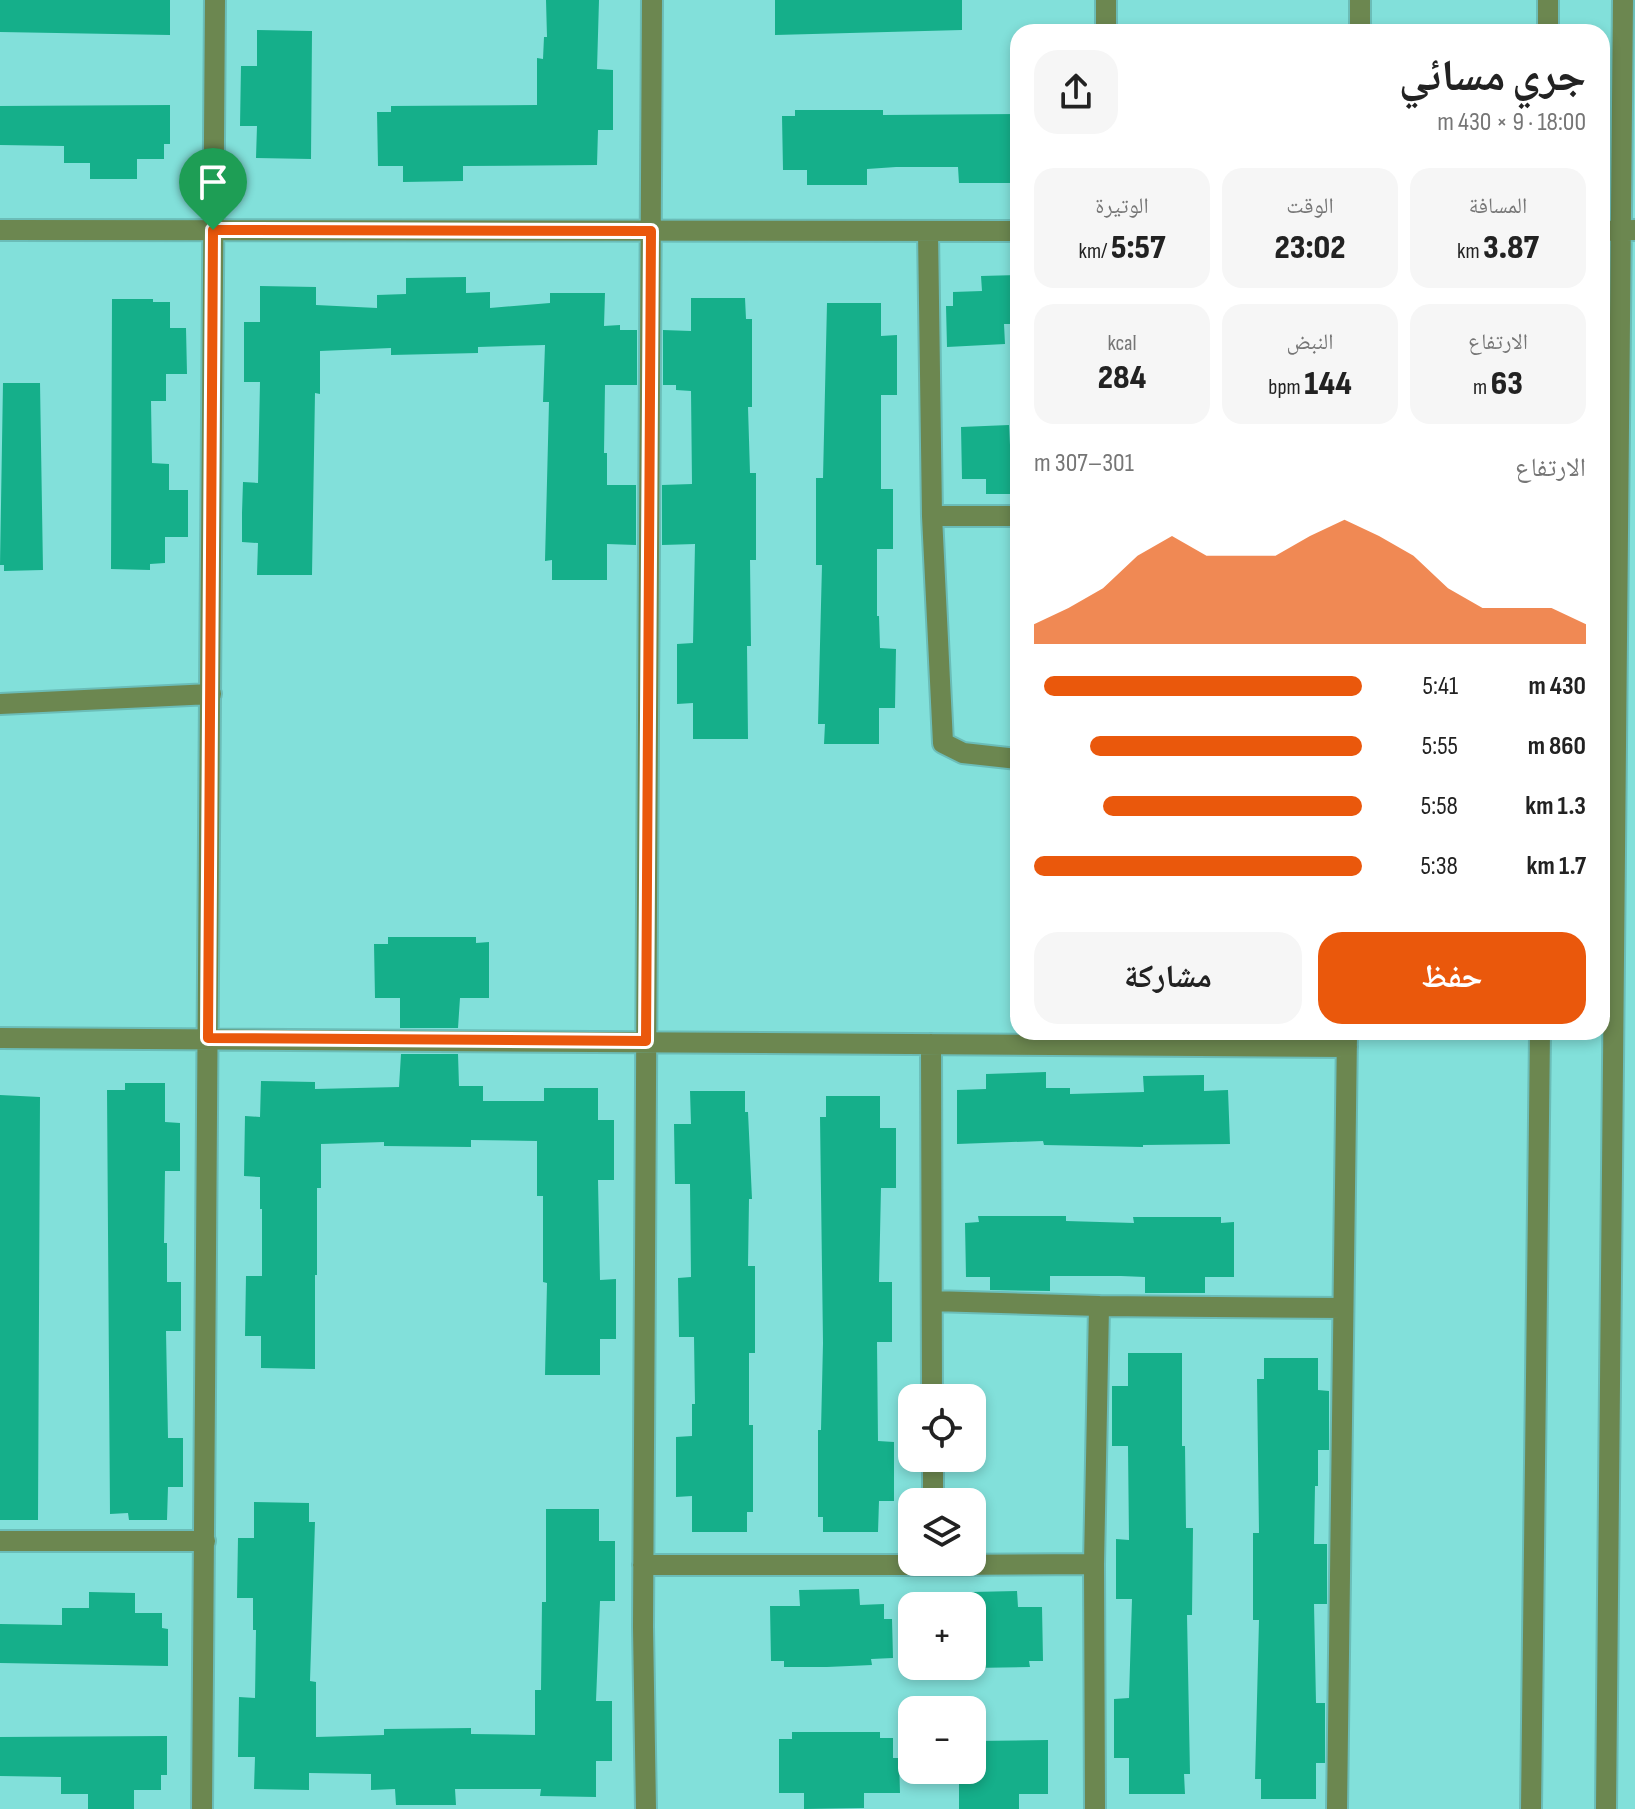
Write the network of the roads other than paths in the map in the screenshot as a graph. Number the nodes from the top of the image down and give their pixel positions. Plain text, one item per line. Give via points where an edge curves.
1 (215, 0) edge
2 (652, 0) edge
3 (1106, 0) edge
4 (1360, 0) edge
5 (1548, 0) edge
6 (1623, 0) edge
7 (1106, 24) edge
8 (1360, 24) edge
9 (1548, 24) edge
10 (0, 230) edge
11 (213, 230) junction
12 (1620, 230) edge
13 (651, 231) junction
14 (928, 231) junction
15 (1010, 231) edge
16 (932, 516) junction
17 (1010, 516) edge
18 (211, 694) junction
19 (0, 704) edge
20 (1010, 758) edge
21 (0, 1038) edge
22 (208, 1038) junction
23 (1036, 1040) edge
24 (1347, 1040) edge
25 (1540, 1040) edge
26 (646, 1041) junction
27 (931, 1044) junction
28 (932, 1301) junction
29 (1099, 1306) junction
30 (1343, 1308) junction
31 (932, 1384) edge
32 (0, 1541) edge
33 (205, 1541) junction
34 (898, 1563) edge
35 (986, 1563) edge
36 (1094, 1564) junction
37 (643, 1565) junction
38 (202, 1809) edge
39 (646, 1809) edge
40 (1095, 1809) edge
41 (1337, 1809) edge
42 (1531, 1809) edge
43 (1606, 1809) edge

1 - 11 street
2 - 13 street
3 - 7 street
4 - 8 street
5 - 9 street
6 - 12 street
10 - 11 street
11 - 13 street
11 - 18 street
12 - 43 street
13 - 14 street
13 - 26 street
14 - 15 street
14 - 16 street
16 - 17 street
16 - 20 street via 943,743 963,753
18 - 19 street
18 - 22 street
21 - 22 street
22 - 26 street
22 - 33 street
23 - 27 street
24 - 30 street
25 - 42 street
26 - 27 street
26 - 37 street
27 - 28 street
28 - 29 street
28 - 31 street
29 - 30 street
29 - 36 street
30 - 41 street
32 - 33 street
33 - 38 street
34 - 37 street
35 - 36 street
36 - 40 street
37 - 39 street

